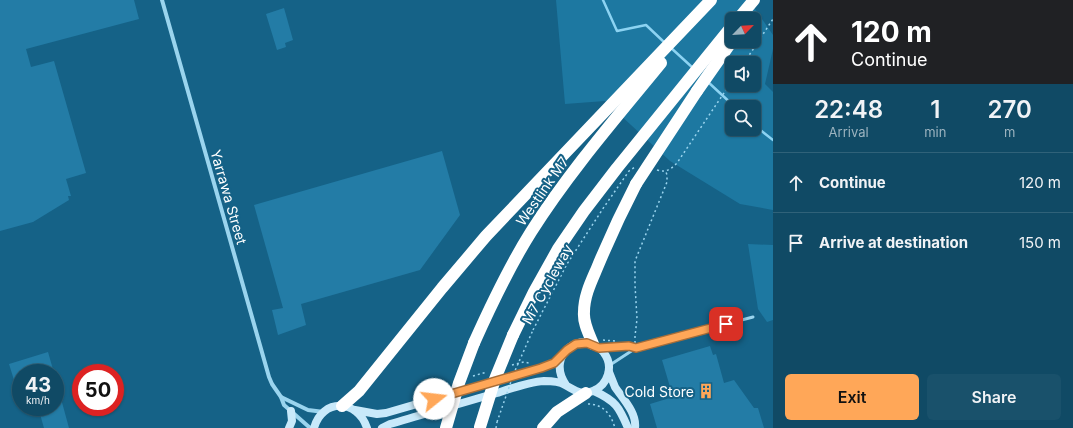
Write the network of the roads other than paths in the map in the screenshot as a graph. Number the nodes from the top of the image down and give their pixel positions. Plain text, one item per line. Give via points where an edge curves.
1 (162, 0) edge
2 (712, 0) edge
3 (754, 0) edge
4 (760, 0) edge
5 (744, 12) edge
6 (752, 12) edge
7 (725, 35) edge
8 (727, 48) edge
9 (753, 317) dead end
10 (597, 344) junction
11 (636, 348) junction
12 (563, 354) junction
13 (609, 369) junction
14 (566, 385) junction
15 (587, 396) junction
16 (281, 397) junction
17 (342, 406) junction
18 (355, 410) junction
19 (291, 411) junction
20 (324, 412) junction
21 (289, 428) edge
22 (311, 428) edge
23 (314, 428) edge
24 (367, 428) edge
25 (382, 428) edge
26 (446, 428) edge
27 (480, 428) edge
28 (543, 428) edge
29 (628, 428) edge
30 (635, 428) edge

1 - 16 street, Yarrawa Street via 272,384
2 - 17 highway via 465,260 359,391
2 - 26 highway, Westlink M7, bridge via 592,147 531,232 506,275 474,343
3 - 5 highway
4 - 6 highway
7 - 27 highway, bridge via 617,168 558,249 513,335 495,379
8 - 10 highway, bridge via 636,184 622,210 584,303 584,322
9 - 11 lane
10 - 11 lane
10 - 12 main road via 576,344
10 - 13 main road via 606,356
11 - 13 lane
12 - 14 main road via 559,370
12 - 18 main road via 554,363 541,368 406,407 377,414
13 - 15 main road via 604,383
13 - 30 main road via 615,386 630,410
14 - 15 main road
14 - 25 main road via 554,381 530,384
15 - 28 highway via 557,412
15 - 29 main road via 610,399 623,414
16 - 19 street, Yarrawa Street via 284,405
16 - 20 street via 308,410
17 - 18 main road
17 - 20 main road via 332,407
18 - 24 main road via 361,415
19 - 21 main road via 292,421
19 - 22 street, Yarrawa Street
20 - 23 main road

